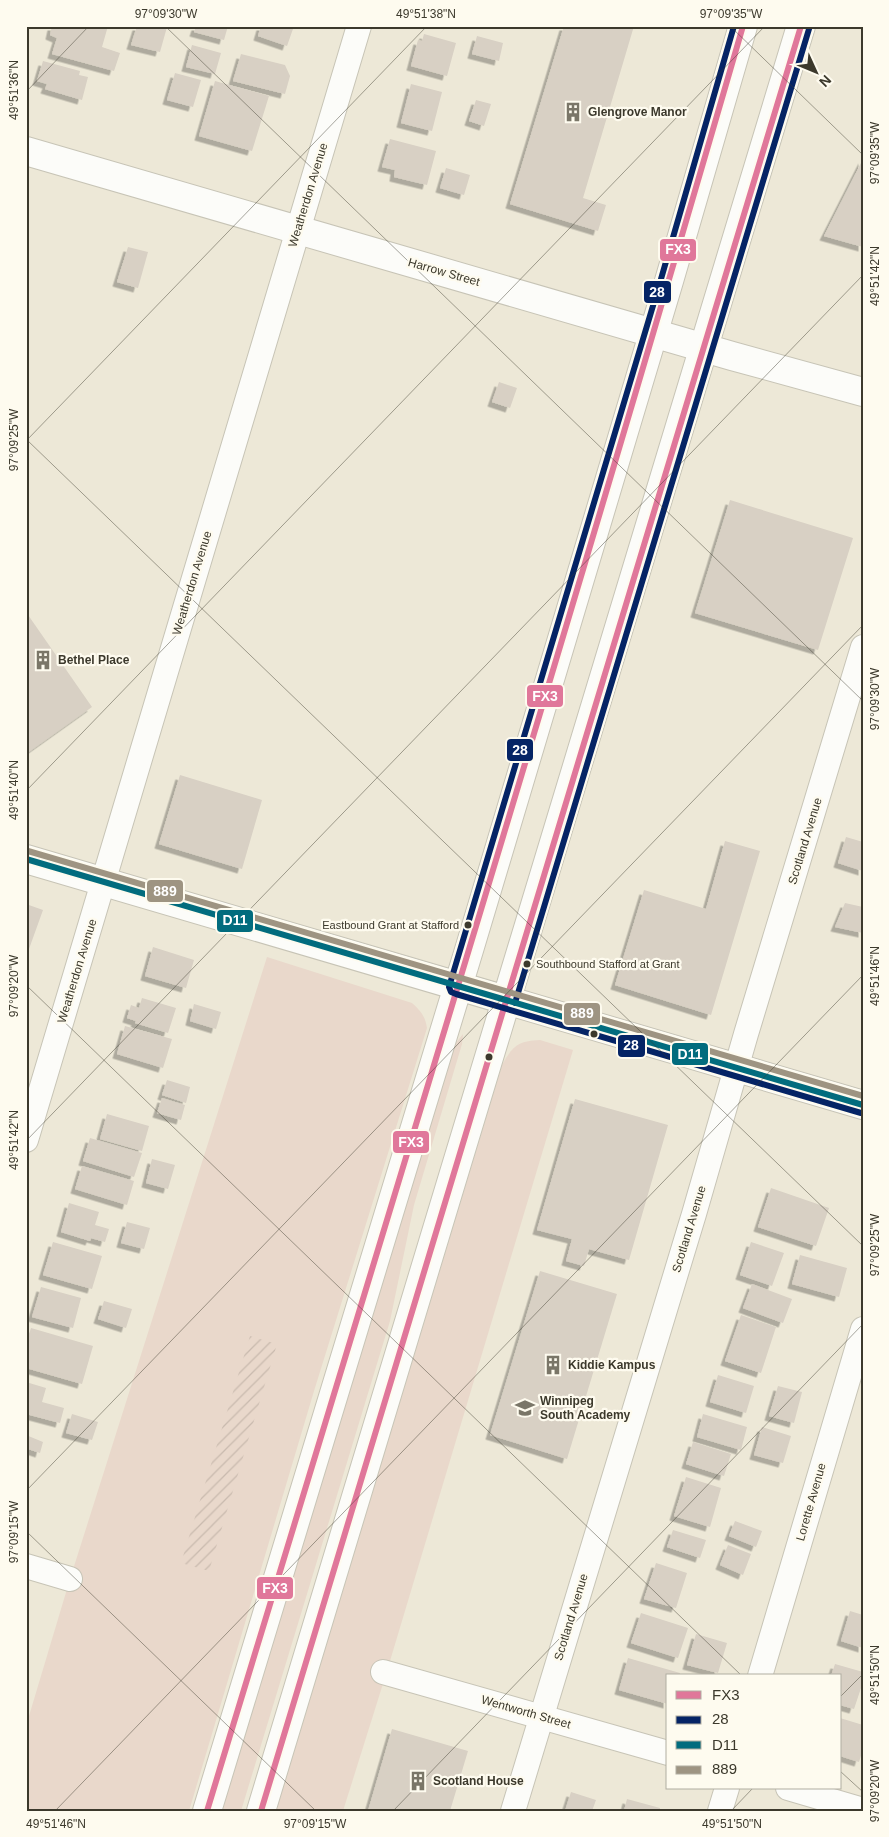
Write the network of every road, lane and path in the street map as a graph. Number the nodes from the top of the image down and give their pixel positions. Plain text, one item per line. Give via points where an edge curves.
1 (359, 26) edge
2 (743, 26) edge
3 (801, 26) edge
4 (26, 151) edge
5 (298, 230) junction
6 (654, 333) junction
7 (704, 347) junction
8 (863, 392) edge
9 (863, 647) edge
10 (26, 859) edge
11 (104, 882) junction
12 (458, 986) junction
13 (507, 1000) junction
14 (736, 1068) junction
15 (863, 1105) edge
16 (26, 1140) edge
17 (863, 1329) edge
18 (26, 1566) edge
19 (70, 1579) dead end
20 (383, 1672) dead end
21 (761, 1674) edge
22 (541, 1716) junction
23 (666, 1752) edge
24 (726, 1790) edge
25 (795, 1790) edge
26 (863, 1810) edge
27 (207, 1811) edge
28 (261, 1811) edge
29 (513, 1811) edge
30 (720, 1811) edge

1 - 5 street, Weatherdon Avenue
2 - 6 main road
3 - 7 main road
4 - 5 main road, Harrow Street
5 - 6 main road, Harrow Street
5 - 11 street, Weatherdon Avenue
6 - 7 main road, Harrow Street
6 - 12 main road
7 - 8 main road, Harrow Street
7 - 13 main road
9 - 14 street, Scotland Avenue
10 - 11 main road
11 - 12 main road
11 - 16 street, Weatherdon Avenue
12 - 13 main road
12 - 27 main road
13 - 14 main road
13 - 28 main road
14 - 15 main road
14 - 22 street, Scotland Avenue
17 - 21 street, Lorette Avenue
18 - 19 street
20 - 22 street, Wentworth Street
22 - 23 street, Wentworth Street
22 - 29 street, Scotland Avenue
24 - 30 street
25 - 26 street

